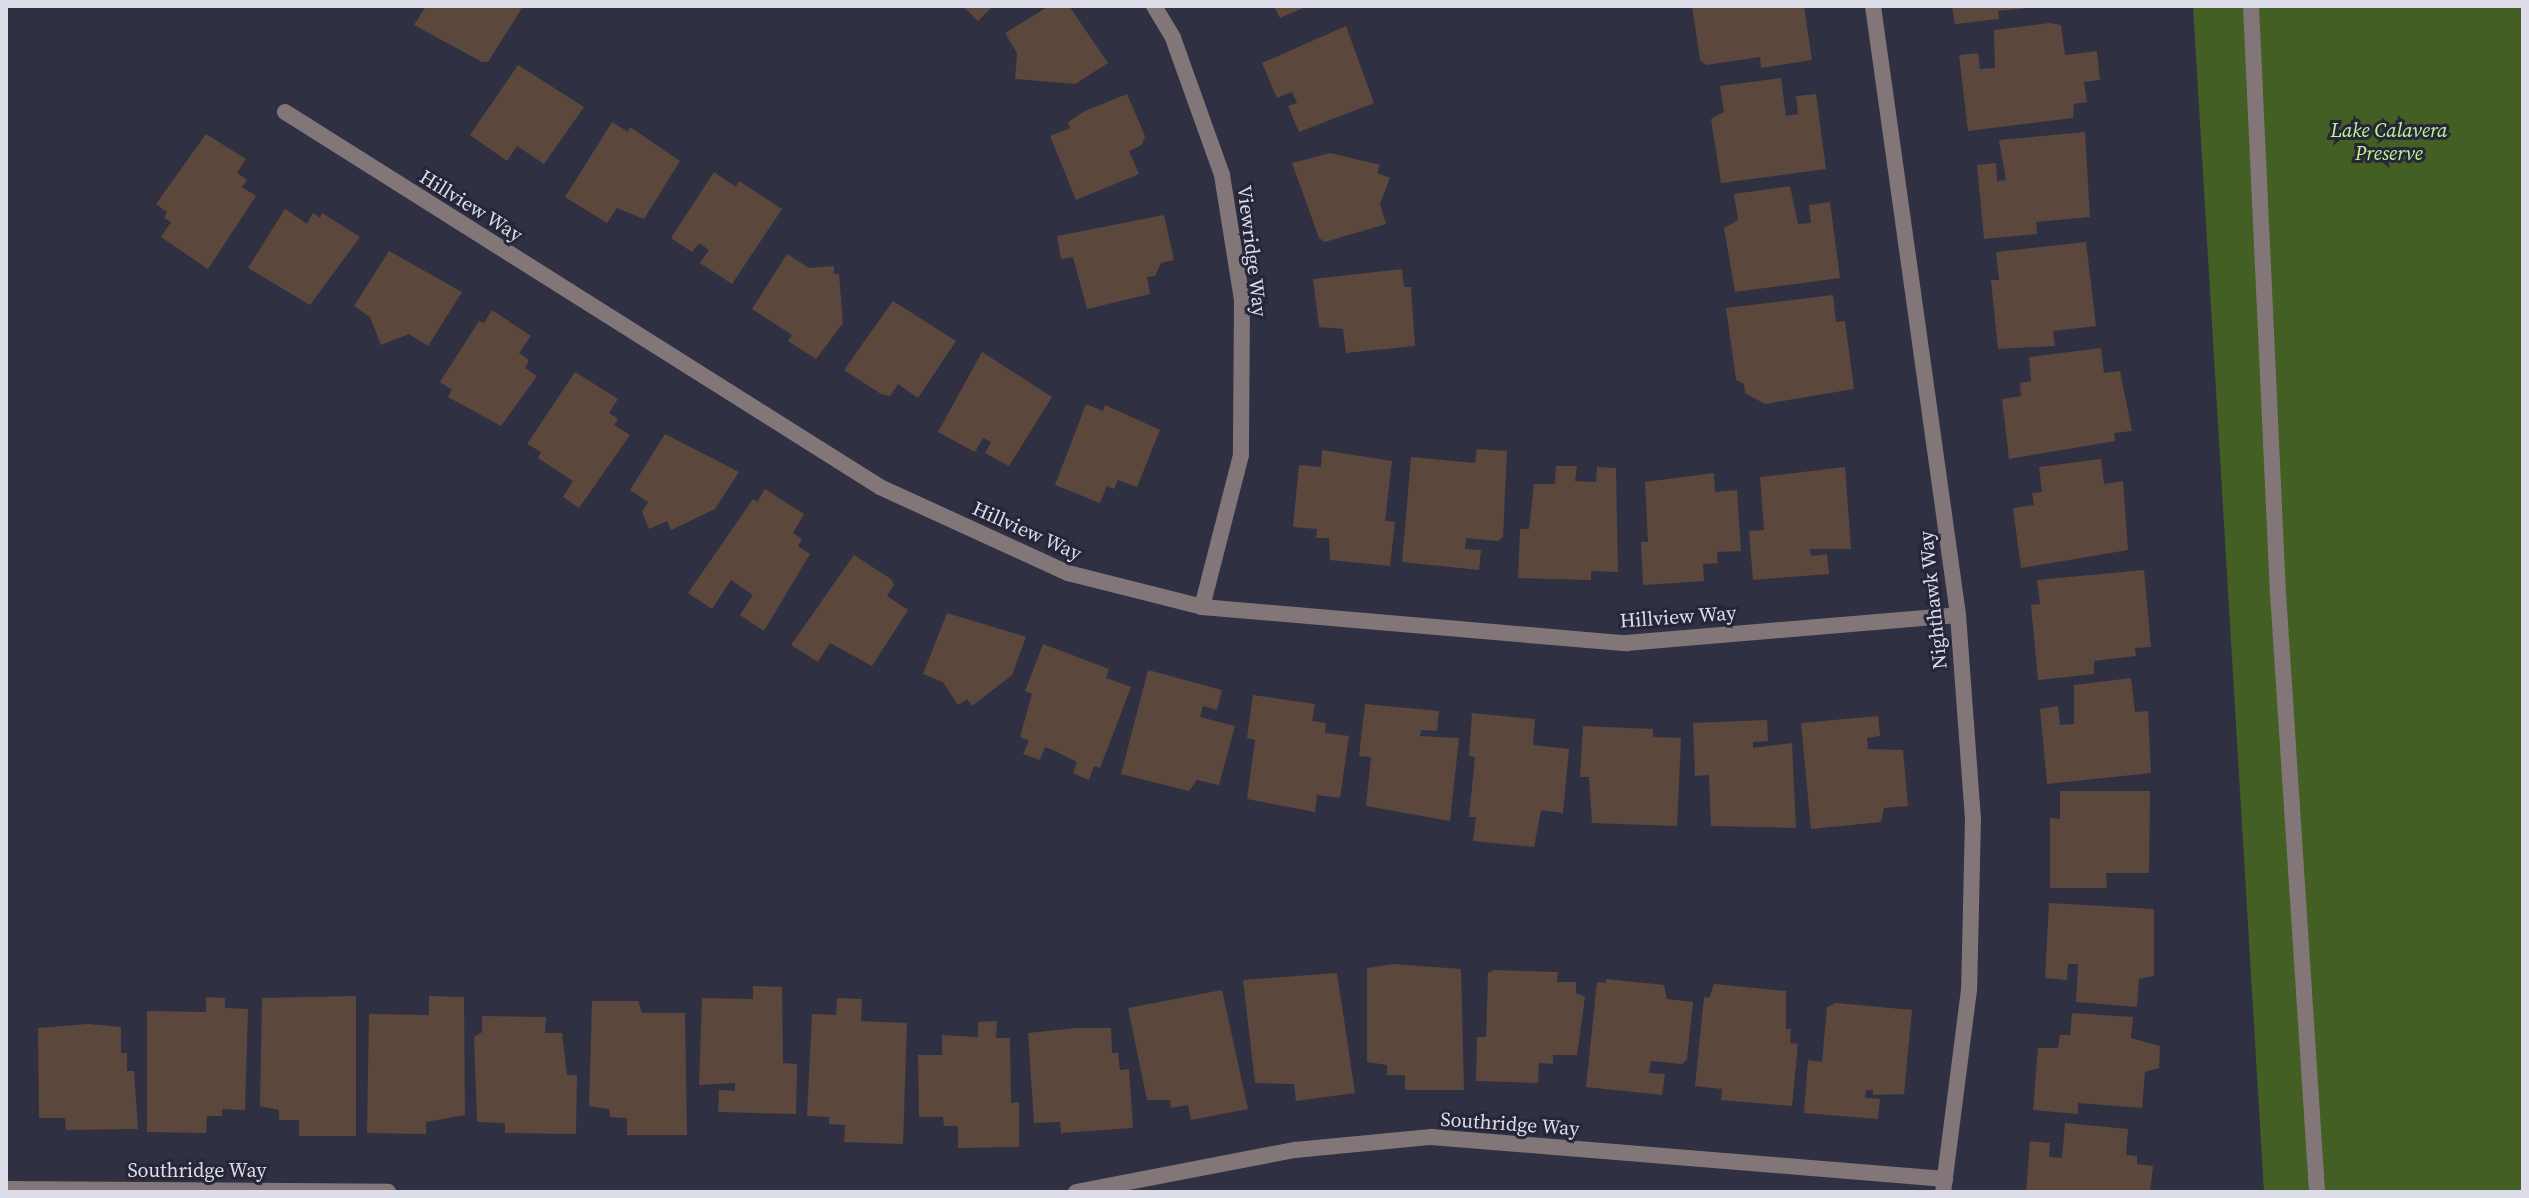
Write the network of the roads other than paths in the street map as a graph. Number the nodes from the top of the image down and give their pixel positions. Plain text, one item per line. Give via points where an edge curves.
1 (1154, 6) edge
2 (1873, 6) edge
3 (2251, 6) edge
4 (285, 112) dead end
5 (1202, 607) junction
6 (1958, 615) junction
7 (1944, 1186) edge
8 (6, 1189) edge
9 (388, 1192) edge
10 (1076, 1192) edge
11 (2317, 1192) edge

1 - 5 street, Viewridge Way via 1173,38 1222,175 1242,300 1241,455
2 - 6 street, Nighthawk Way
3 - 11 street via 2278,593
4 - 5 street, Hillview Way via 880,487 1068,573
5 - 6 street, Hillview Way via 1626,643
6 - 7 street, Nighthawk Way via 1973,818 1970,959
7 - 10 street, Southridge Way via 1431,1137 1295,1150
8 - 9 street, Southridge Way

